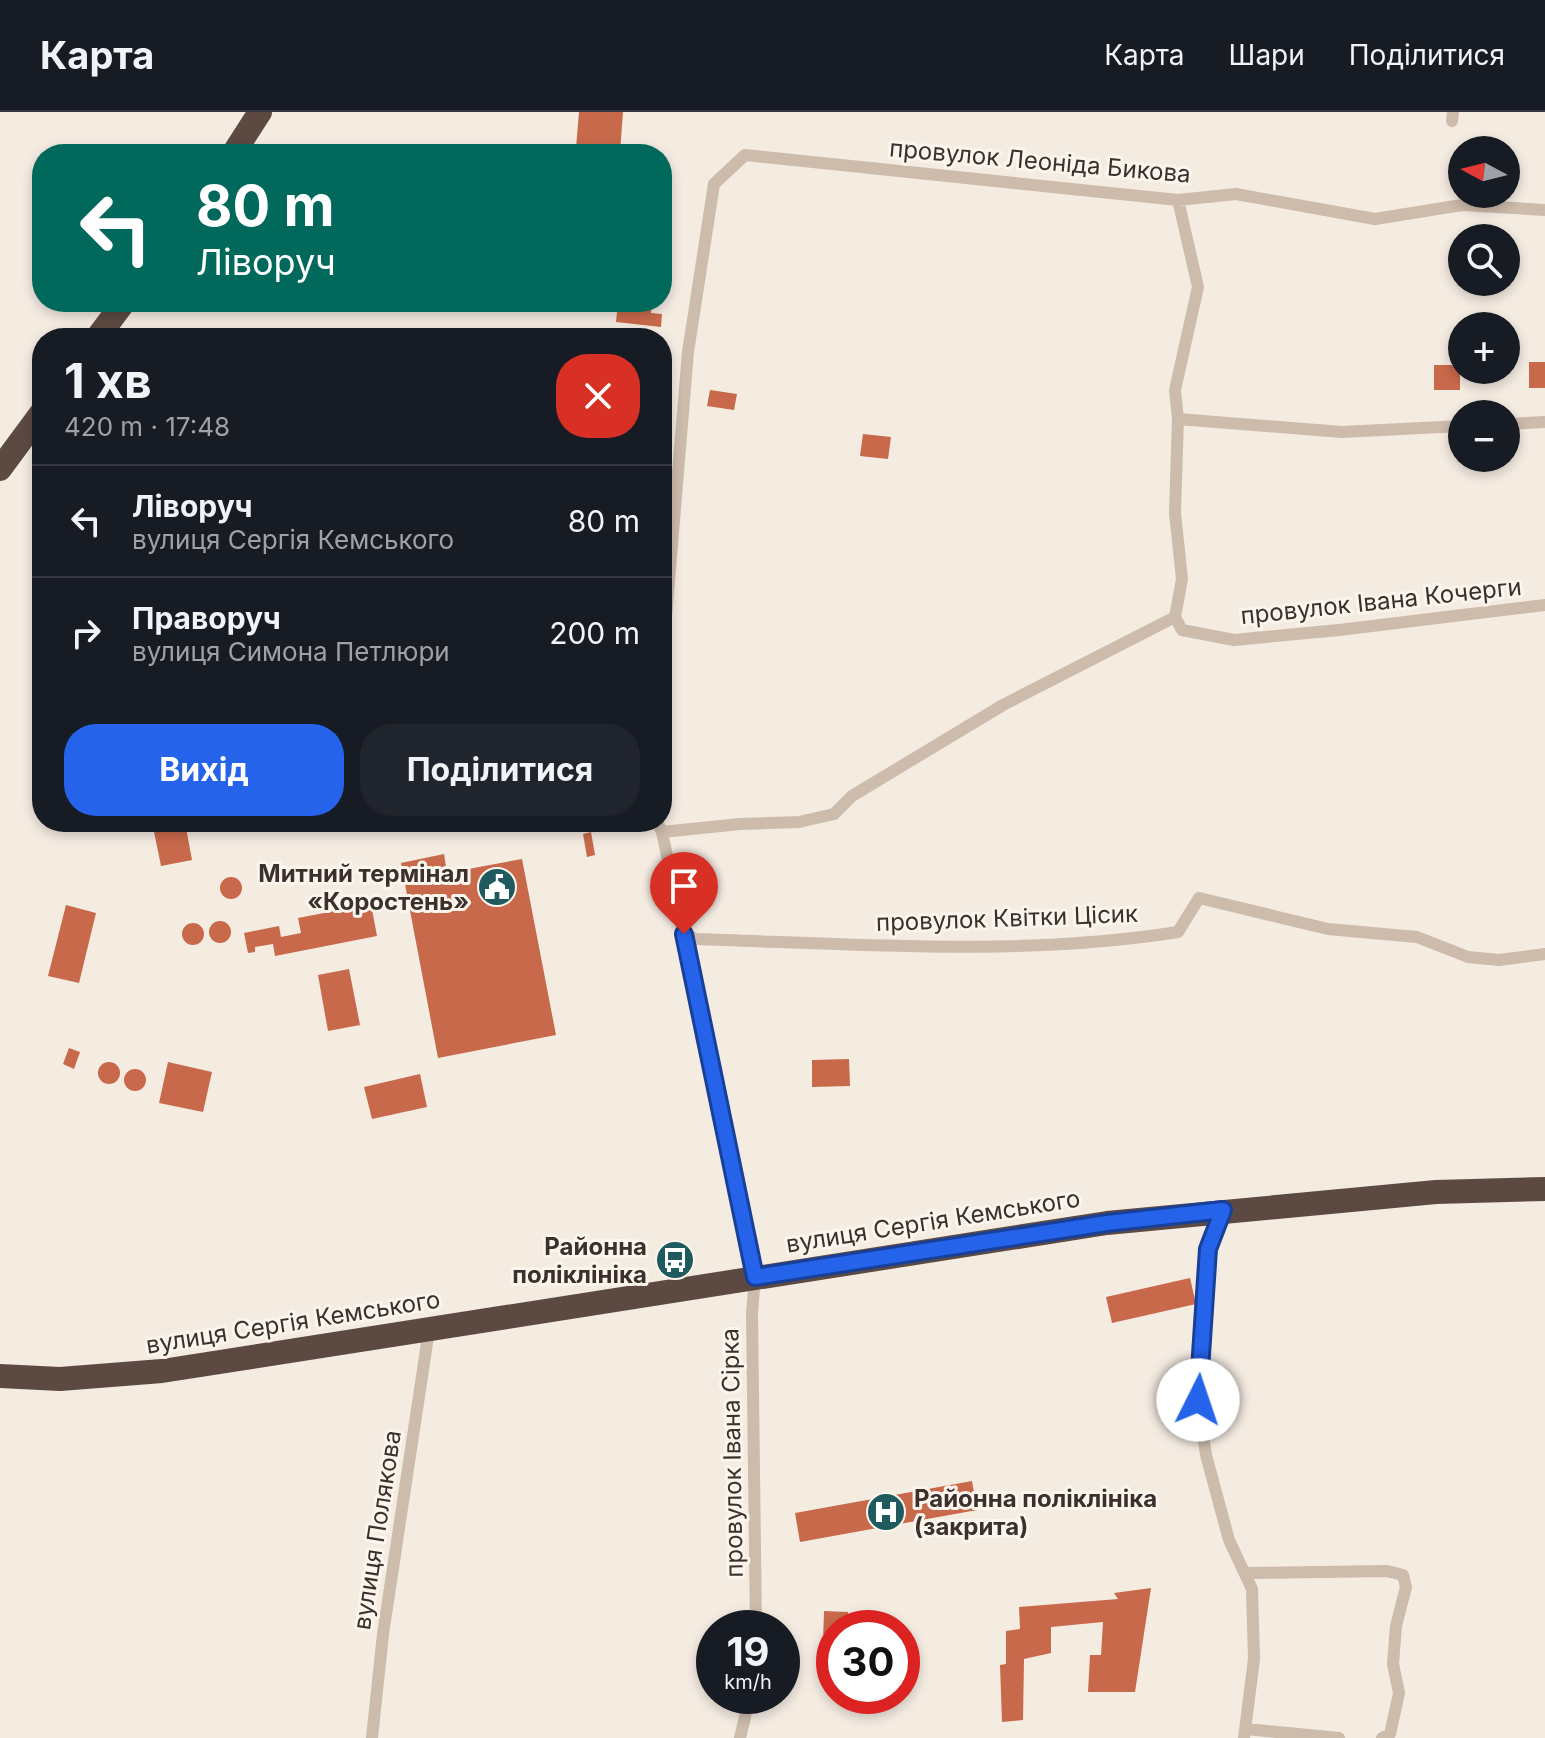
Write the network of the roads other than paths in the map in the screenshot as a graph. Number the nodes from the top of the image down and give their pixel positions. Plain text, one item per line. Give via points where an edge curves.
1 (260, 112) edge
2 (239, 144) edge
3 (1178, 200) junction
4 (1545, 210) edge
5 (1178, 419) junction
6 (1545, 422) edge
7 (1520, 423) edge
8 (32, 426) edge
9 (1448, 427) edge
10 (0, 469) edge
11 (672, 545) edge
12 (1545, 605) edge
13 (1175, 617) junction
14 (672, 827) edge
15 (660, 832) edge
16 (684, 934) junction
17 (1545, 954) edge
18 (1545, 1189) edge
19 (1223, 1210) junction
20 (755, 1277) junction
21 (429, 1330) junction
22 (0, 1376) edge
23 (1246, 1573) junction
24 (756, 1610) edge
25 (746, 1714) edge
26 (1245, 1734) edge
27 (372, 1738) edge
28 (740, 1738) edge
29 (1339, 1738) edge
30 (1382, 1738) edge

1 - 2 highway
3 - 4 street, провулок Леоніда Бикова via 1236,194 1375,219 1462,205
3 - 5 street via 1198,287 1175,390
3 - 11 street, провулок Леоніда Бикова via 745,155 714,184 688,352
5 - 9 street via 1342,432
5 - 13 street via 1175,513 1182,579
6 - 7 street
8 - 10 highway
12 - 13 street, провулок Івана Кочерги via 1234,640 1182,630
13 - 14 street via 1003,705 852,796 834,814 799,822
15 - 16 street, провулок Івана Сірка
16 - 17 street, провулок Квітки Цісик via 696,939 933,946 1133,939 1178,932 1199,898 1328,929 1417,937 1468,957 1499,960
16 - 20 street, провулок Івана Сірка
18 - 19 highway, вулиця Сергія Кемського via 1436,1192
19 - 20 highway, вулиця Сергія Кемського
19 - 23 street via 1208,1249 1198,1400 1206,1455 1229,1540
20 - 21 highway, вулиця Сергія Кемського
20 - 24 street, провулок Івана Сірка
21 - 22 highway, вулиця Сергія Кемського via 162,1371 60,1379
21 - 27 street, вулиця Полякова
23 - 26 street via 1252,1589 1254,1659
23 - 30 street via 1403,1575 1406,1587 1393,1664 1399,1693 1390,1734
25 - 28 street
26 - 29 street

